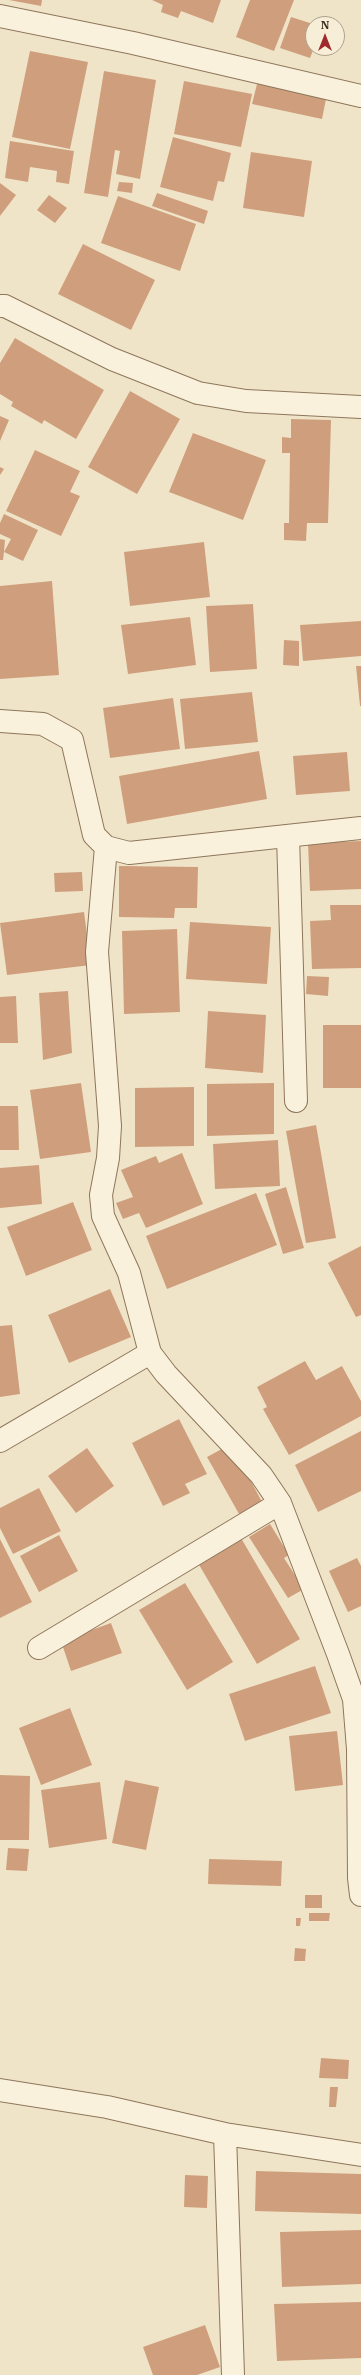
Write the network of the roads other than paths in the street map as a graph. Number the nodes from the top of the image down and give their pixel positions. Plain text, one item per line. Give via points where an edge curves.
1 (0, 16) edge
2 (361, 96) edge
3 (0, 306) edge
4 (361, 407) edge
5 (0, 721) edge
6 (361, 828) edge
7 (288, 836) junction
8 (106, 847) junction
9 (296, 1101) dead end
10 (150, 1353) junction
11 (0, 1441) edge
12 (280, 1504) junction
13 (39, 1648) dead end
14 (361, 1895) edge
15 (0, 2090) edge
16 (225, 2134) junction
17 (361, 2155) edge
18 (233, 2375) edge

1 - 2 street via 133,43
3 - 4 street via 5,306 112,359 198,393 246,401
5 - 8 street via 43,724 72,740 94,835
6 - 7 street
7 - 8 street via 129,853
7 - 9 street
8 - 10 street via 97,952 110,1126 108,1158 101,1195 103,1216 129,1273
10 - 11 street
10 - 12 street via 166,1374 261,1475
12 - 13 street
12 - 14 street via 354,1699 358,1749
15 - 16 street via 107,2108
16 - 17 street
16 - 18 street

